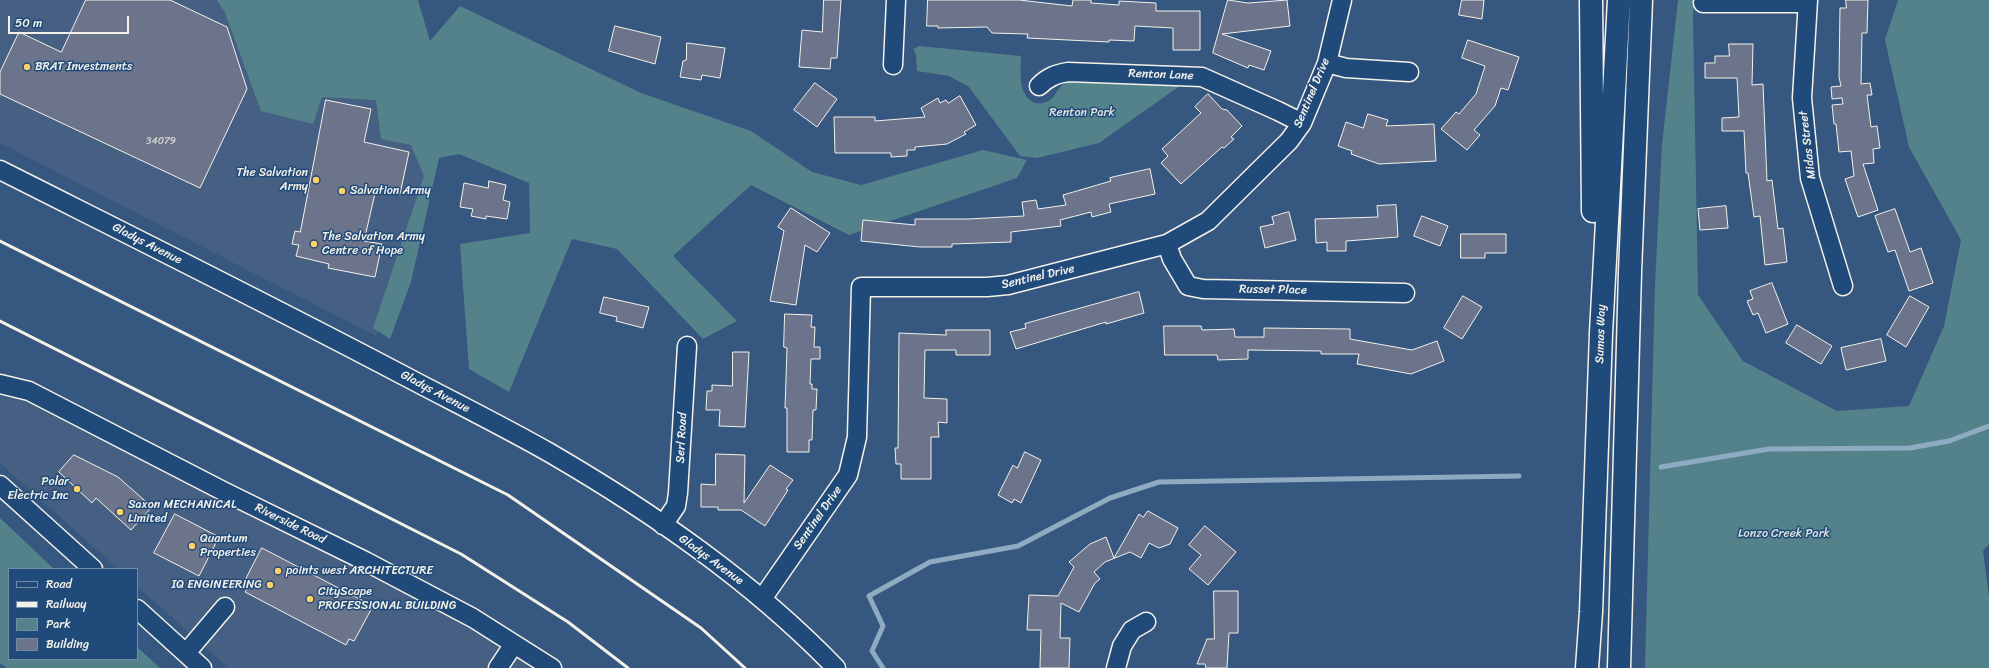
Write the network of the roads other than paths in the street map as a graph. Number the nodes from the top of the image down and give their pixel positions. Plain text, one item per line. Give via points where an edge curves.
1 (896, 0) edge
2 (1342, 0) edge
3 (1591, 0) edge
4 (1619, 0) edge
5 (1641, 0) edge
6 (1655, 0) edge
7 (1807, 1) edge
8 (1703, 4) dead end
9 (1327, 63) junction
10 (893, 65) dead end
11 (1409, 72) dead end
12 (1039, 86) dead end
13 (1302, 123) junction
14 (0, 170) edge
15 (1167, 244) junction
16 (1630, 272) junction
17 (1843, 286) dead end
18 (1405, 293) dead end
19 (687, 346) dead end
20 (0, 384) edge
21 (0, 485) edge
22 (663, 525) junction
23 (1592, 566) junction
24 (92, 568) edge
25 (762, 599) junction
26 (225, 607) dead end
27 (138, 610) edge
28 (1146, 622) dead end
29 (514, 644) junction
30 (186, 653) junction
31 (202, 668) edge
32 (498, 668) edge
33 (552, 668) edge
34 (836, 668) edge
35 (1116, 668) edge
36 (1587, 668) edge
37 (1619, 668) edge

1 - 10 street
2 - 9 street, Sentinel Drive
3 - 23 highway via 1593,213 1586,406
4 - 23 highway, Sumas Way via 1601,333
5 - 16 highway
6 - 16 highway via 1644,155
7 - 8 street
7 - 17 street, Midas Street via 1802,98 1810,178
9 - 11 street via 1346,68
9 - 13 street, Sentinel Drive
12 - 13 street, Renton Lane via 1045,79 1068,72 1202,77
13 - 15 street, Sentinel Drive via 1289,141 1208,222
14 - 22 street, Gladys Avenue via 264,302 542,448
15 - 18 street, Russet Place via 1172,259 1188,286 1203,289
15 - 25 street, Sentinel Drive via 1008,285 861,287 857,437 848,474
16 - 37 highway
19 - 22 street, Serl Road via 678,493 676,506
20 - 29 street, Riverside Road via 29,391 364,561 473,618
21 - 24 street
22 - 25 street, Gladys Avenue
23 - 36 highway, Sumas Way
25 - 34 street, Gladys Avenue
26 - 30 street
27 - 30 street
28 - 35 street via 1132,630 1122,646
29 - 32 street
29 - 33 street, Riverside Road
30 - 31 street

